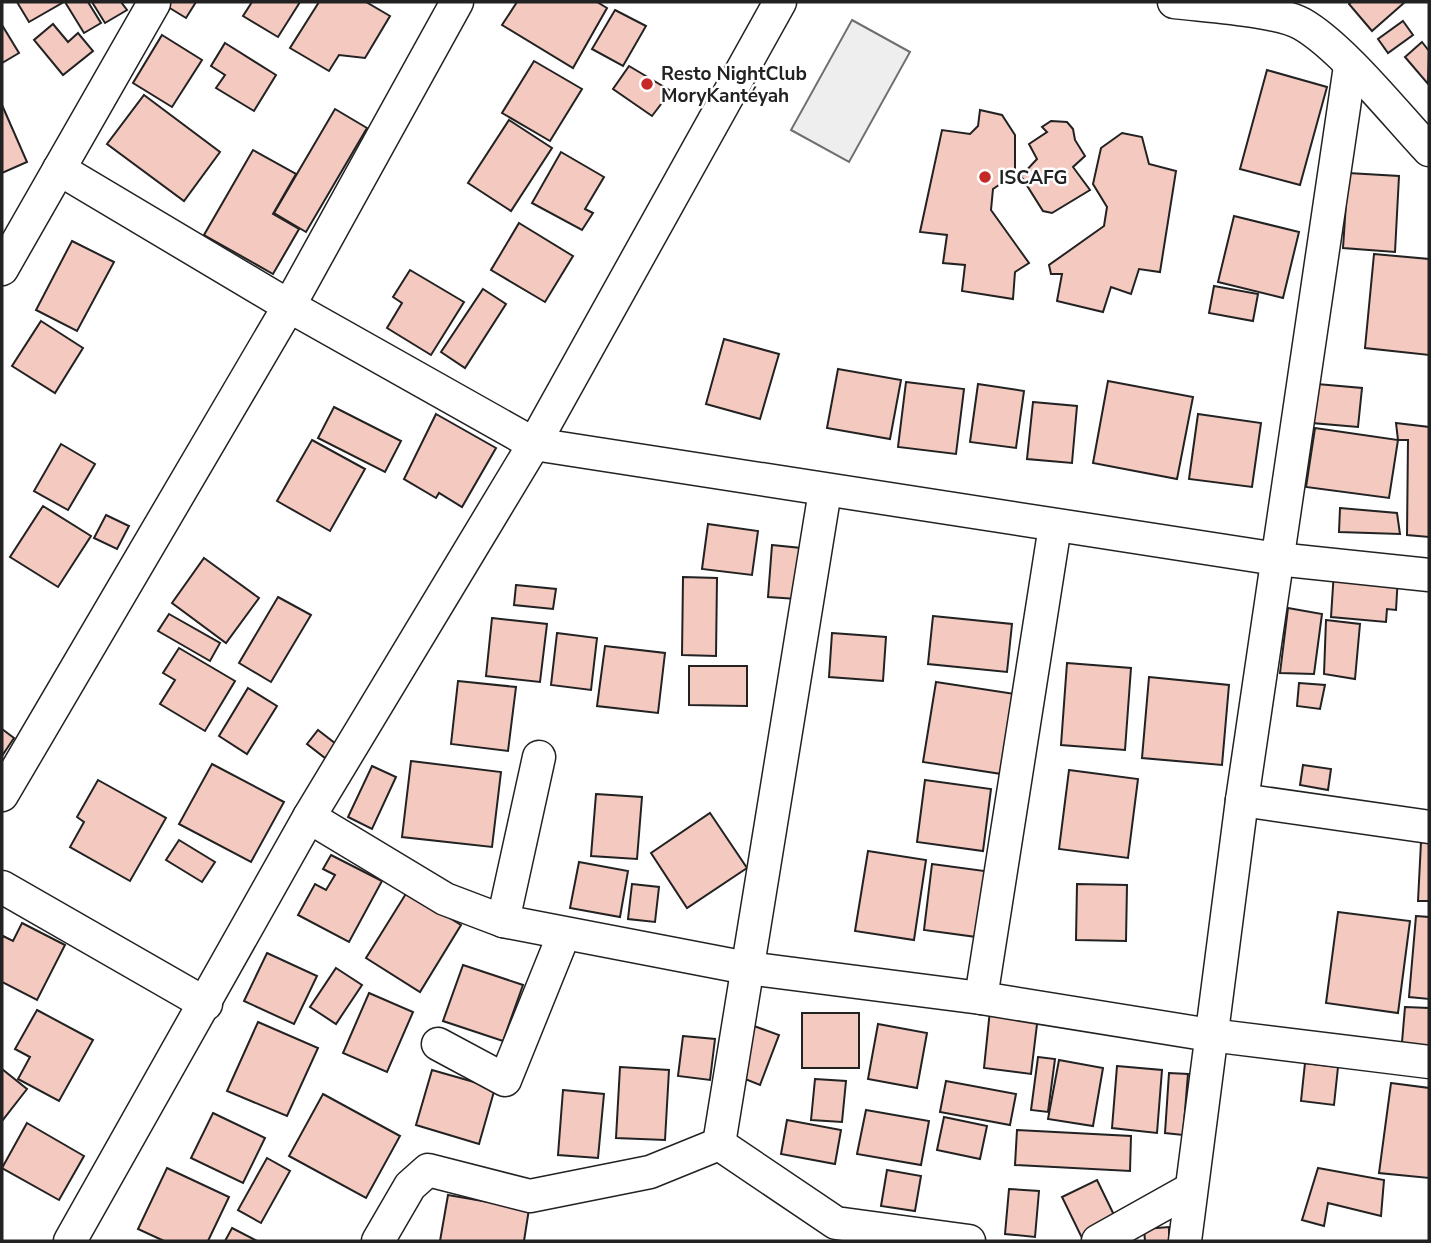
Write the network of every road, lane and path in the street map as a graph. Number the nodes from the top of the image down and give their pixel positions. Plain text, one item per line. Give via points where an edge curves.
1 (457, 2) edge
2 (780, 2) edge
3 (1174, 2) edge
4 (154, 4) dead end
5 (1350, 66) junction
6 (1429, 150) edge
7 (59, 169) junction
8 (2, 269) edge
9 (289, 306) junction
10 (534, 444) junction
11 (825, 491) junction
12 (1055, 526) junction
13 (1277, 559) junction
14 (1429, 575) edge
15 (539, 757) dead end
16 (2, 795) edge
17 (1242, 800) junction
18 (309, 817) junction
19 (1429, 827) edge
20 (2, 887) edge
21 (503, 921) junction
22 (565, 934) junction
23 (747, 968) junction
24 (981, 998) junction
25 (206, 1004) junction
26 (1210, 1035) junction
27 (438, 1044) dead end
28 (1429, 1062) edge
29 (719, 1144) junction
30 (1191, 1189) junction
31 (70, 1241) edge
32 (378, 1241) edge
33 (969, 1241) edge
34 (1098, 1241) edge
35 (1185, 1241) edge

1 - 9 street
2 - 10 street
3 - 5 street via 1301,23
4 - 7 street
5 - 6 street
5 - 13 street
7 - 8 street
7 - 9 street
9 - 10 street
9 - 16 street
10 - 11 street
10 - 18 street
11 - 12 street
11 - 23 street
12 - 13 street
12 - 24 street
13 - 14 street
13 - 17 street
15 - 21 street
17 - 19 street
17 - 26 street
18 - 21 street via 445,899
18 - 25 street
20 - 25 street
21 - 22 street
22 - 23 street
22 - 27 street via 505,1080
23 - 24 street
23 - 29 street
24 - 26 street
25 - 31 street
26 - 28 street
26 - 30 street
29 - 32 street via 650,1172 530,1196 428,1170 410,1186
29 - 33 street via 836,1223
30 - 34 street
30 - 35 street

